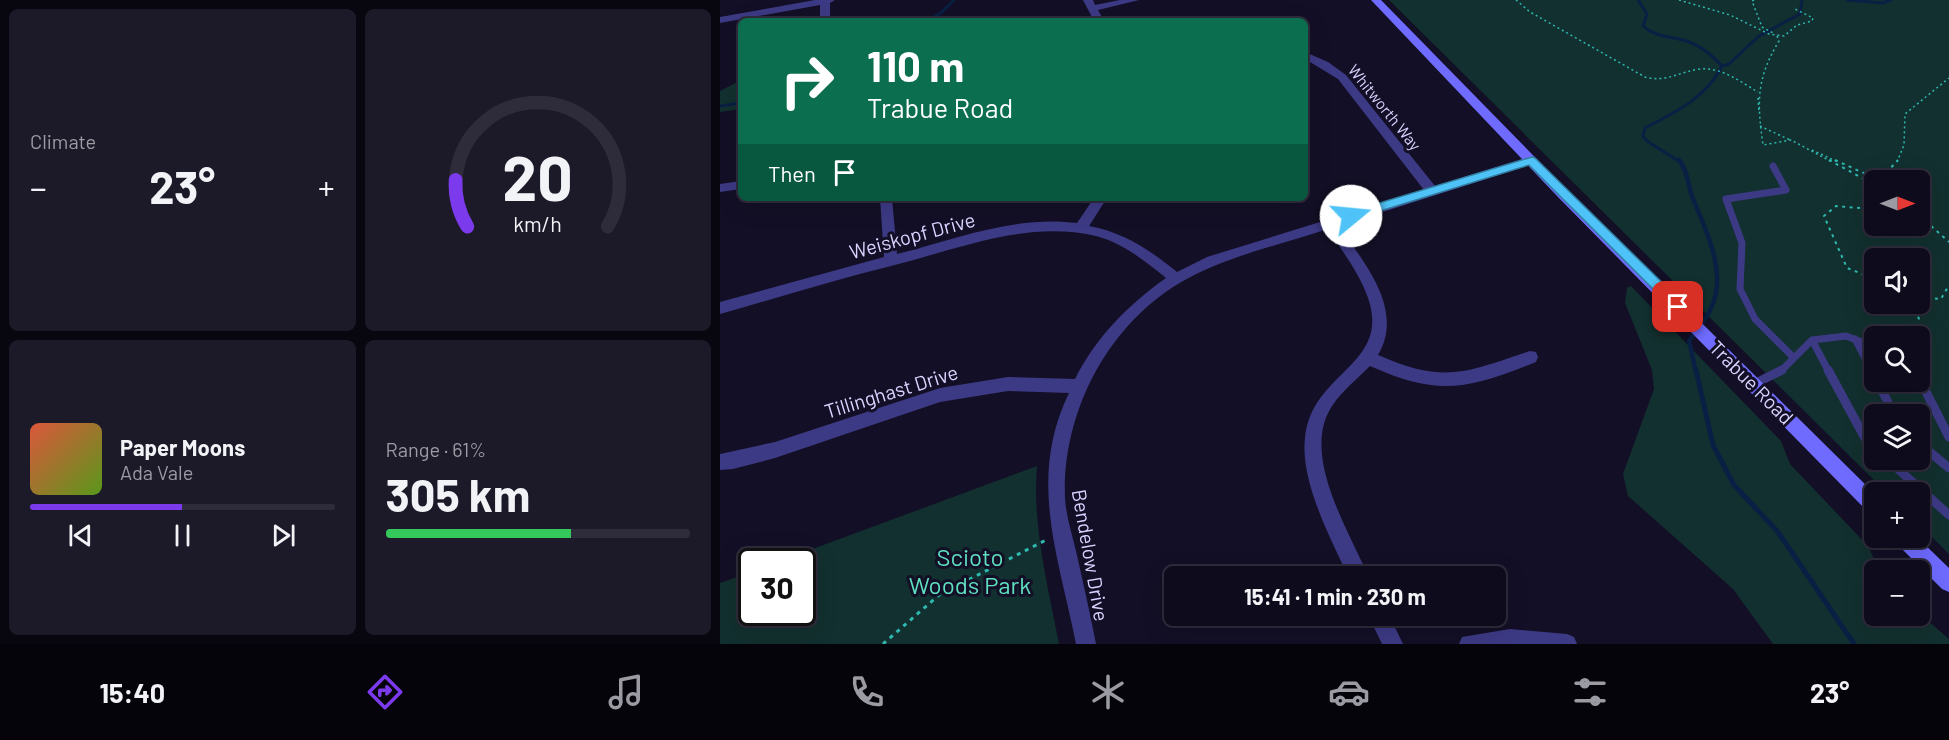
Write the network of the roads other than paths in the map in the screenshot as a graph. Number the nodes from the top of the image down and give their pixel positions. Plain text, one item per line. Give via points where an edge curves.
1 (828, 0) edge
2 (1134, 0) edge
3 (1376, 0) edge
4 (1091, 4) edge
5 (825, 18) edge
6 (1098, 18) edge
7 (720, 20) edge
8 (1308, 56) edge
9 (1532, 160) junction
10 (1773, 166) dead end
11 (738, 185) edge
12 (720, 188) edge
13 (1432, 191) junction
14 (886, 201) edge
15 (1099, 201) edge
16 (1330, 222) junction
17 (1081, 228) junction
18 (891, 261) junction
19 (1176, 279) junction
20 (720, 308) edge
21 (1856, 339) junction
22 (1812, 340) junction
23 (1864, 342) edge
24 (1864, 355) edge
25 (1530, 357) dead end
26 (1368, 358) junction
27 (1794, 358) junction
28 (1754, 384) junction
29 (1079, 386) junction
30 (1926, 392) edge
31 (1864, 436) edge
32 (1949, 437) edge
33 (1930, 452) edge
34 (720, 462) edge
35 (1949, 468) edge
36 (1899, 470) edge
37 (1864, 496) edge
38 (1949, 515) edge
39 (1915, 548) edge
40 (1354, 566) edge
41 (1949, 582) edge
42 (1384, 626) edge
43 (1086, 644) edge
44 (1393, 644) edge
45 (1469, 644) edge
46 (1567, 644) edge

1 - 5 street
1 - 7 street
2 - 4 street
3 - 9 main road, Trabue Road
4 - 6 street
8 - 13 street, Whitworth Way via 1342,77
9 - 13 street, Bendelow Drive
9 - 28 main road, Trabue Road
10 - 27 lane via 1786,190 1726,199 1742,243 1740,289 1755,319
11 - 12 street
13 - 16 street, Bendelow Drive
14 - 18 street
15 - 17 street
16 - 19 street, Bendelow Drive via 1212,261
16 - 26 street via 1377,301 1379,333
17 - 18 street, Weiskopf Drive via 1006,230
17 - 19 street, Weiskopf Drive via 1119,238
18 - 20 street, Weiskopf Drive
19 - 29 street, Bendelow Drive via 1120,325
21 - 22 lane via 1846,336
21 - 23 lane
21 - 24 lane
22 - 27 lane
22 - 31 lane
25 - 26 street via 1460,382 1420,378
26 - 40 street via 1329,395 1313,432 1312,450 1321,491
27 - 28 lane via 1781,371
28 - 37 main road, Trabue Road
29 - 34 street, Tillinghast Drive via 1008,384 951,393 775,450
29 - 43 street, Bendelow Drive via 1062,431 1056,498
30 - 32 lane
33 - 35 lane
36 - 38 lane
39 - 41 main road
42 - 44 street
45 - 46 street via 1510,639

